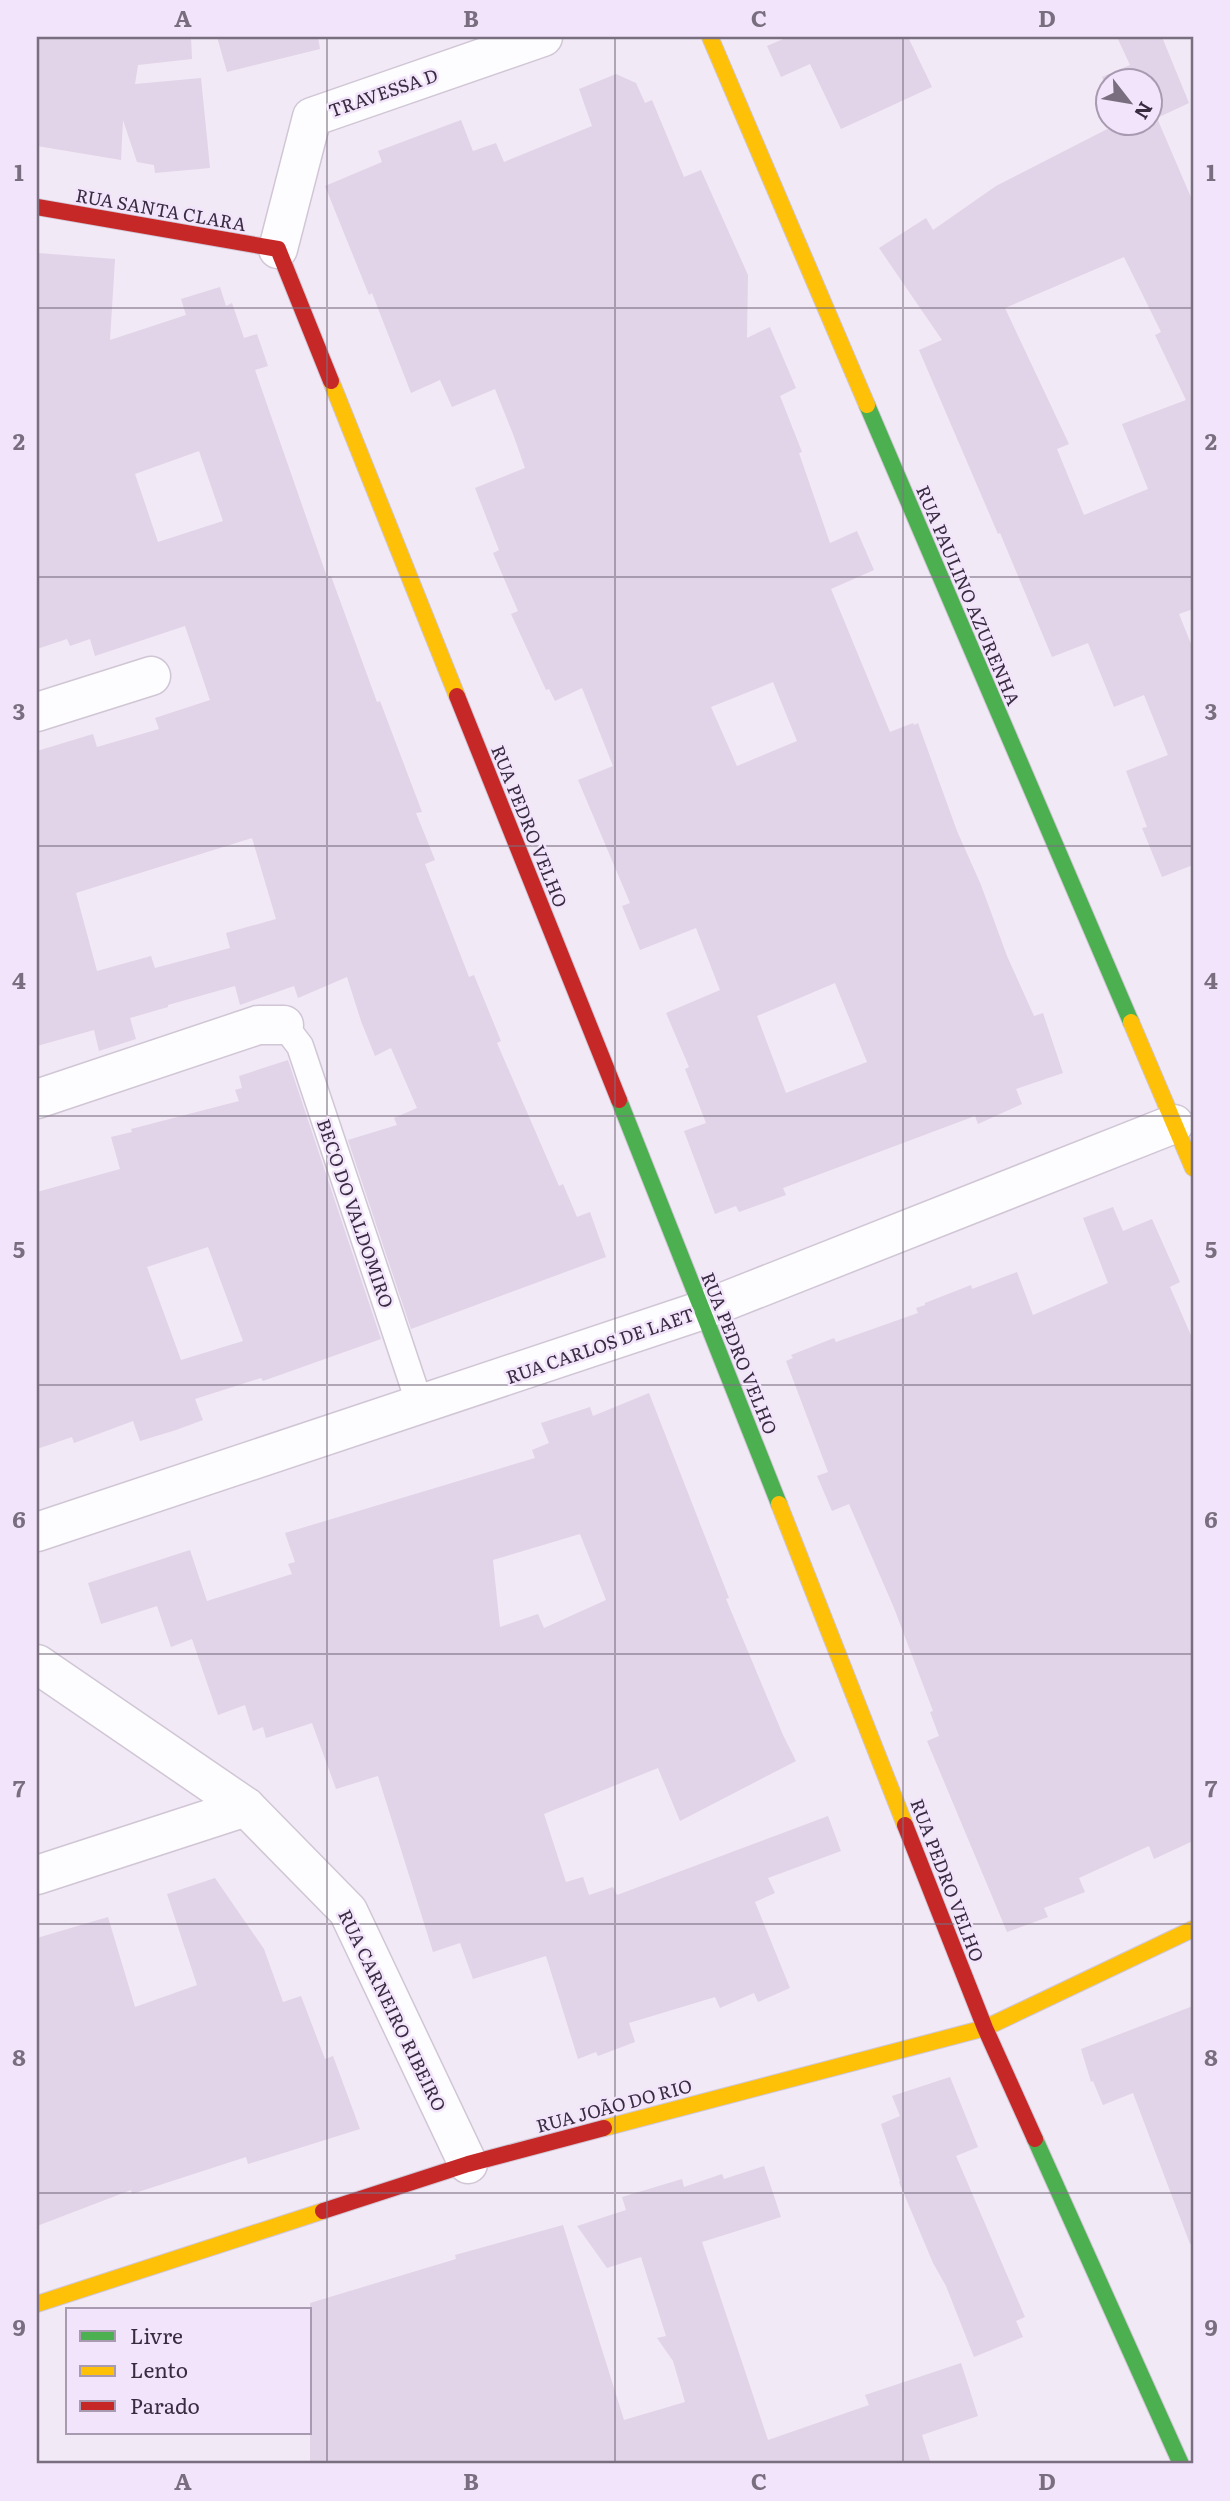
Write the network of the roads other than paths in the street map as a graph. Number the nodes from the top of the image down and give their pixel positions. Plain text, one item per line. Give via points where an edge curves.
1 (543, 37) edge
2 (710, 37) edge
3 (37, 207) edge
4 (278, 249) junction
5 (151, 676) dead end
6 (37, 712) edge
7 (284, 1026) joint
8 (37, 1099) edge
9 (1184, 1122) edge
10 (1193, 1168) edge
11 (703, 1310) junction
12 (420, 1405) junction
13 (37, 1532) edge
14 (37, 1664) edge
15 (246, 1807) junction
16 (37, 1875) edge
17 (1193, 1929) edge
18 (985, 2028) junction
19 (468, 2164) junction
20 (37, 2304) edge
21 (1181, 2464) edge

1 - 4 street, TRAVESSA D via 312,117
2 - 9 street, RUA PAULINO AZURENHA
3 - 4 street, RUA SANTA CLARA
4 - 11 street, RUA PEDRO VELHO
5 - 6 street
7 - 8 street via 258,1025
7 - 12 lane, BECO DO VALDOMIRO via 300,1046
9 - 10 street, RUA PAULINO AZURENHA
9 - 11 street, RUA CARLOS DE LAET
11 - 12 street, RUA CARLOS DE LAET
11 - 18 street, RUA PEDRO VELHO
12 - 13 street, RUA CARLOS DE LAET
14 - 15 street, RUA CARNEIRO RIBEIRO
15 - 16 street
15 - 19 street, RUA CARNEIRO RIBEIRO via 348,1911
17 - 18 street, RUA JOÃO DO RIO
18 - 19 street, RUA JOÃO DO RIO
18 - 21 street, RUA PEDRO VELHO
19 - 20 street, RUA JOÃO DO RIO

